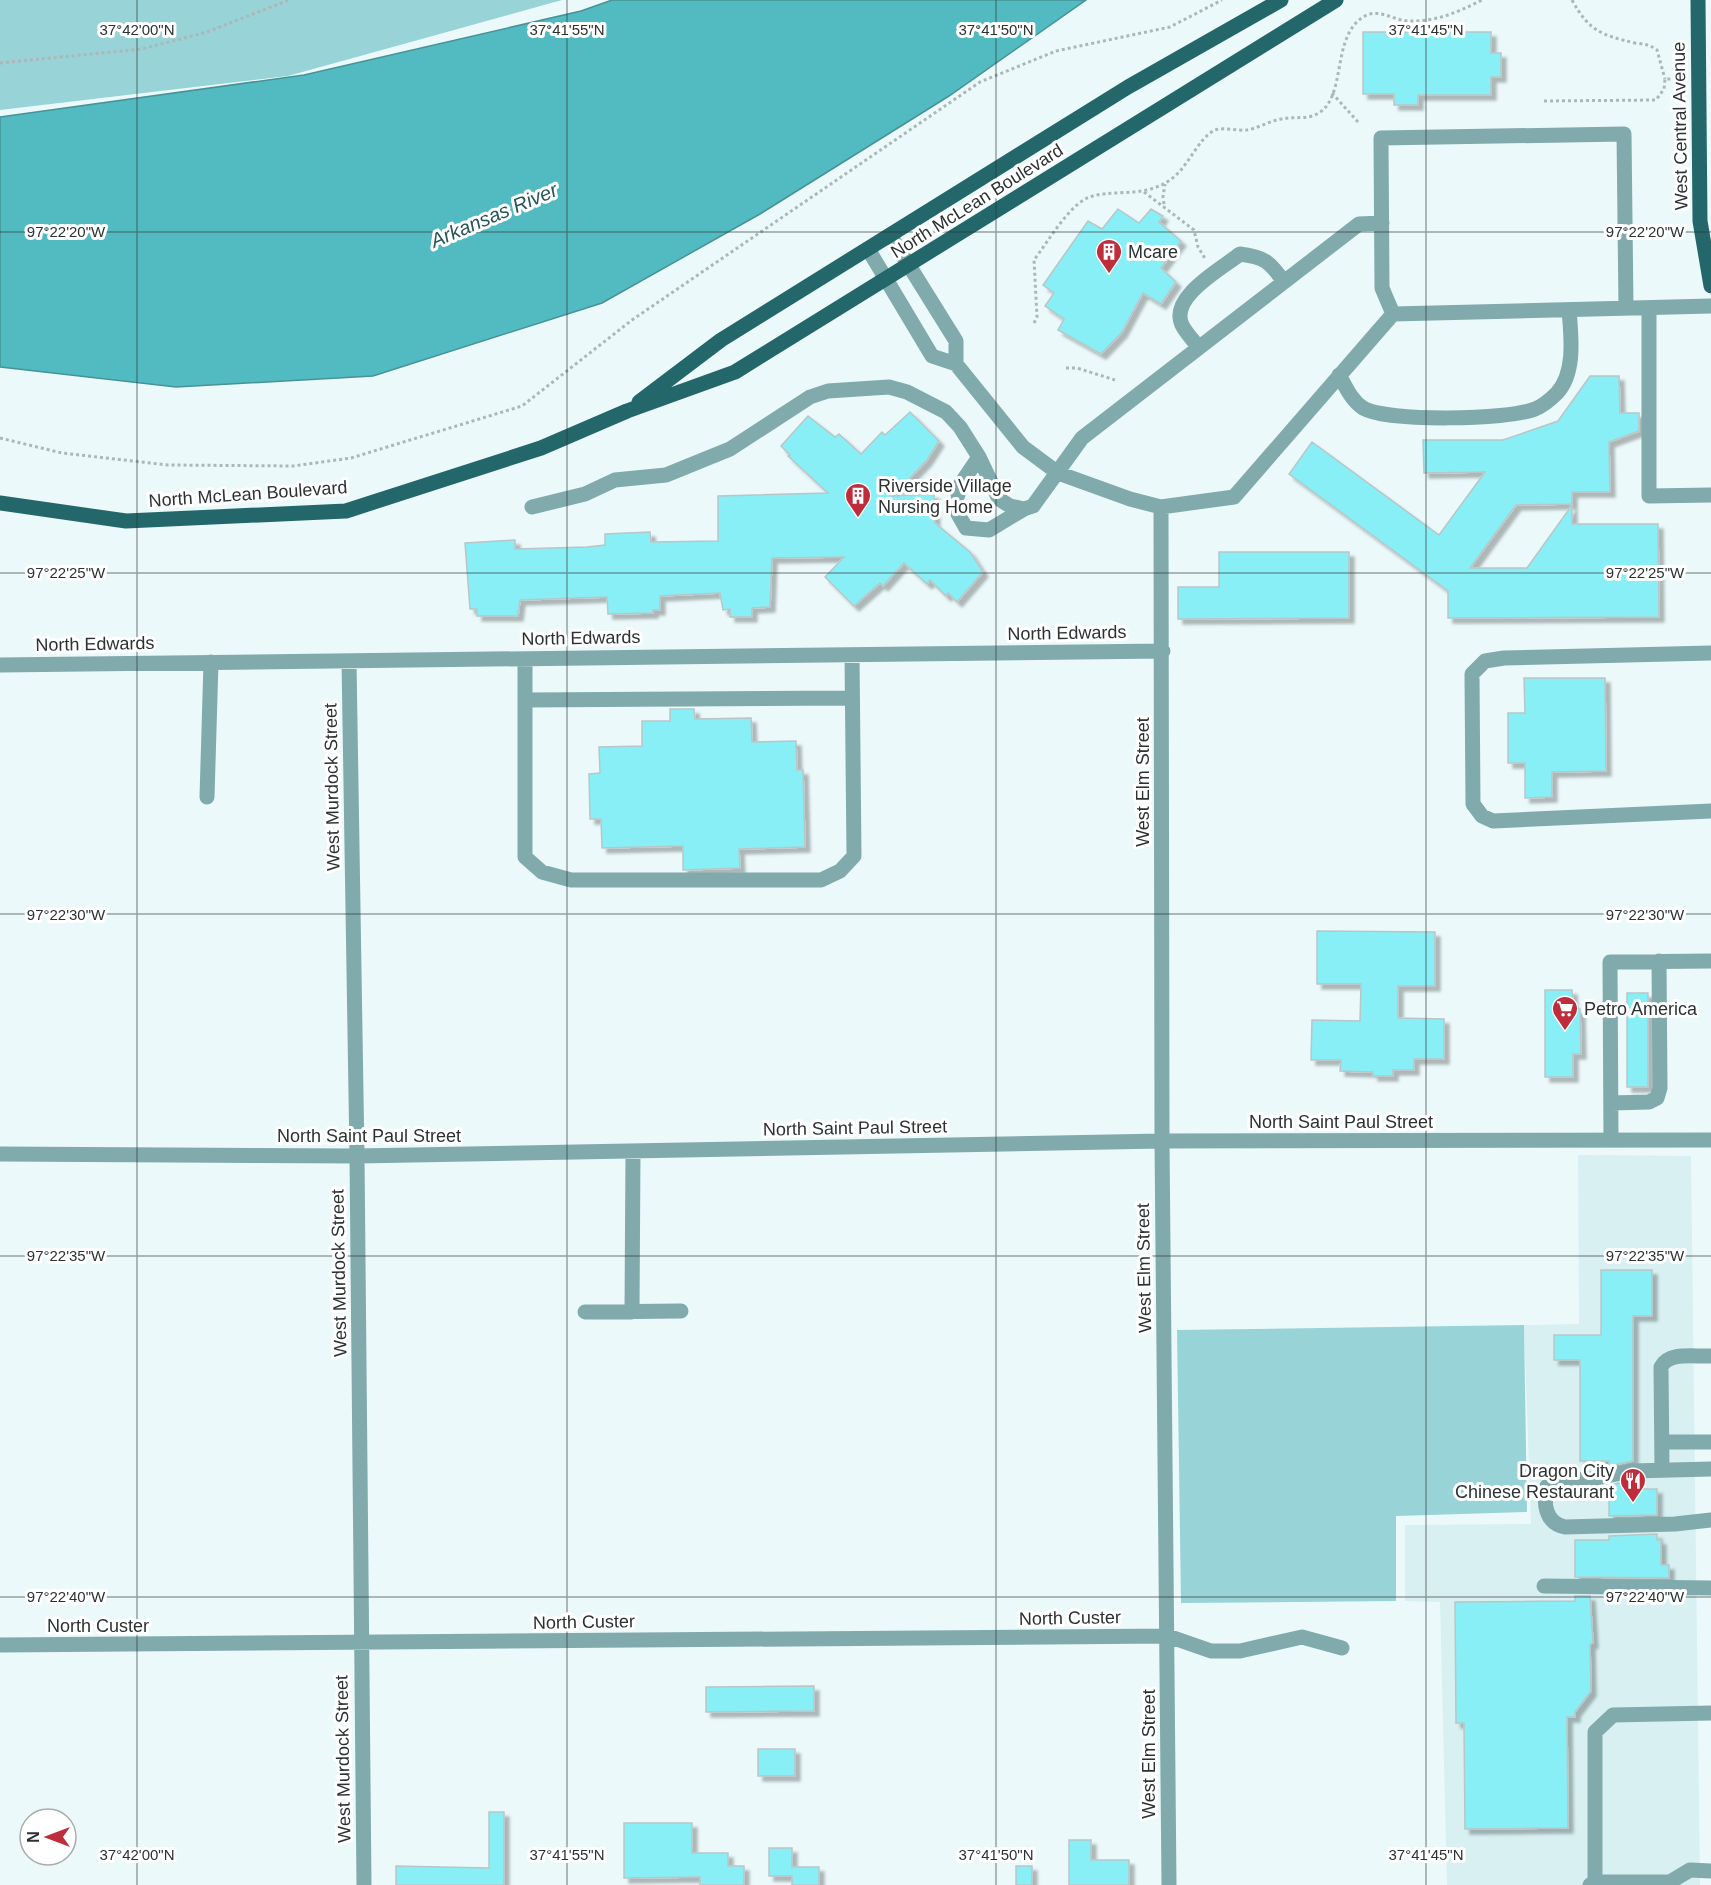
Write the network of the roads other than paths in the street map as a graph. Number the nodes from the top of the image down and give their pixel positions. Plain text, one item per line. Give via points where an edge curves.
1 (1281, 0) edge
2 (1336, 0) edge
3 (1698, 0) edge
4 (1383, 223) junction
5 (890, 235) junction
6 (867, 249) junction
7 (909, 266) junction
8 (886, 280) junction
9 (1284, 282) junction
10 (1711, 286) edge
11 (1711, 306) edge
12 (1626, 308) junction
13 (1649, 308) junction
14 (1569, 310) junction
15 (1393, 314) junction
16 (1199, 348) junction
17 (956, 364) junction
18 (1339, 375) junction
19 (627, 411) junction
20 (979, 457) junction
21 (1058, 472) junction
22 (958, 495) dead end
23 (1711, 495) edge
24 (0, 503) edge
25 (532, 507) dead end
26 (1161, 507) junction
27 (1024, 509) junction
28 (958, 514) dead end
29 (1163, 651) junction
30 (1711, 653) edge
31 (852, 655) junction
32 (525, 659) junction
33 (350, 661) junction
34 (211, 662) junction
35 (0, 665) edge
36 (852, 698) junction
37 (525, 700) junction
38 (207, 797) dead end
39 (1711, 811) edge
40 (1659, 961) junction
41 (1711, 961) edge
42 (1611, 1103) junction
43 (1611, 1140) junction
44 (1711, 1140) edge
45 (1162, 1142) junction
46 (633, 1151) junction
47 (0, 1154) edge
48 (357, 1156) junction
49 (681, 1311) dead end
50 (585, 1312) dead end
51 (632, 1312) junction
52 (1711, 1356) edge
53 (1662, 1442) junction
54 (1711, 1442) edge
55 (1711, 1469) edge
56 (1662, 1470) junction
57 (1711, 1520) edge
58 (1544, 1586) dead end
59 (1711, 1588) edge
60 (1168, 1636) junction
61 (362, 1644) junction
62 (0, 1645) edge
63 (1342, 1648) dead end
64 (1711, 1713) edge
65 (1711, 1871) edge
66 (1593, 1884) edge
67 (364, 1885) edge
68 (1169, 1885) edge

1 - 5 main road, North McLean Boulevard via 1128,87
2 - 7 main road, North McLean Boulevard
3 - 10 main road, West Central Avenue via 1700,221
4 - 9 street via 1359,224
4 - 12 street via 1381,138 1624,134
4 - 15 street via 1382,288
5 - 6 main road, North McLean Boulevard
5 - 7 street
6 - 8 street
6 - 19 main road, North McLean Boulevard via 721,340
7 - 8 main road, North McLean Boulevard
7 - 17 street via 956,341
8 - 17 street via 932,356
8 - 19 main road, North McLean Boulevard via 735,372
9 - 16 street
9 - 16 street via 1260,256 1240,254 1185,297 1180,309 1181,324
11 - 13 street
12 - 13 street
12 - 14 street
13 - 23 street via 1649,496
14 - 15 street
14 - 18 street via 1570,364 1558,392 1536,409 1493,417 1393,416 1373,412 1356,402
15 - 18 street
16 - 21 street via 1082,438
17 - 21 street via 1023,447
18 - 26 street via 1234,497
19 - 24 main road, North McLean Boulevard via 541,448 346,511 126,521
20 - 22 street via 957,488
20 - 25 street via 960,427 933,404 889,387 864,387 810,397 730,449 666,475 615,480 585,494
20 - 27 street via 999,499
21 - 26 street
21 - 27 street via 1040,500
26 - 29 street, West Elm Street
27 - 28 street via 989,530 966,528
29 - 31 street, North Edwards
29 - 45 street, West Elm Street
30 - 39 street via 1485,661 1473,674 1473,804 1482,816 1493,820
31 - 32 street, North Edwards
31 - 36 street
32 - 33 street, North Edwards
32 - 37 street
33 - 34 street, North Edwards
33 - 48 street, West Murdock Street
34 - 35 street, North Edwards
34 - 38 street
36 - 37 street
36 - 37 street via 854,856 840,871 821,880 571,879 542,872 525,857
40 - 41 street
40 - 42 street via 1657,1098 1649,1102
40 - 42 street via 1610,962
42 - 43 street
43 - 44 street, North Saint Paul Street
43 - 45 street, North Saint Paul Street
45 - 46 street, North Saint Paul Street
45 - 60 street, West Elm Street
46 - 48 street, North Saint Paul Street
46 - 51 street
47 - 48 street, North Saint Paul Street
48 - 61 street, West Murdock Street
49 - 51 street
50 - 51 street
52 - 53 street via 1672,1357 1664,1361
53 - 54 street
53 - 56 street
55 - 56 street
56 - 57 street via 1554,1481 1547,1486 1546,1509 1556,1525 1565,1527
58 - 59 street
60 - 61 street, North Custer
60 - 63 street, North Custer via 1211,1651 1240,1652 1302,1637
60 - 68 street, West Elm Street
61 - 62 street, North Custer
61 - 67 street, West Murdock Street
64 - 66 street via 1613,1715 1595,1732
65 - 66 street via 1690,1870 1670,1882

